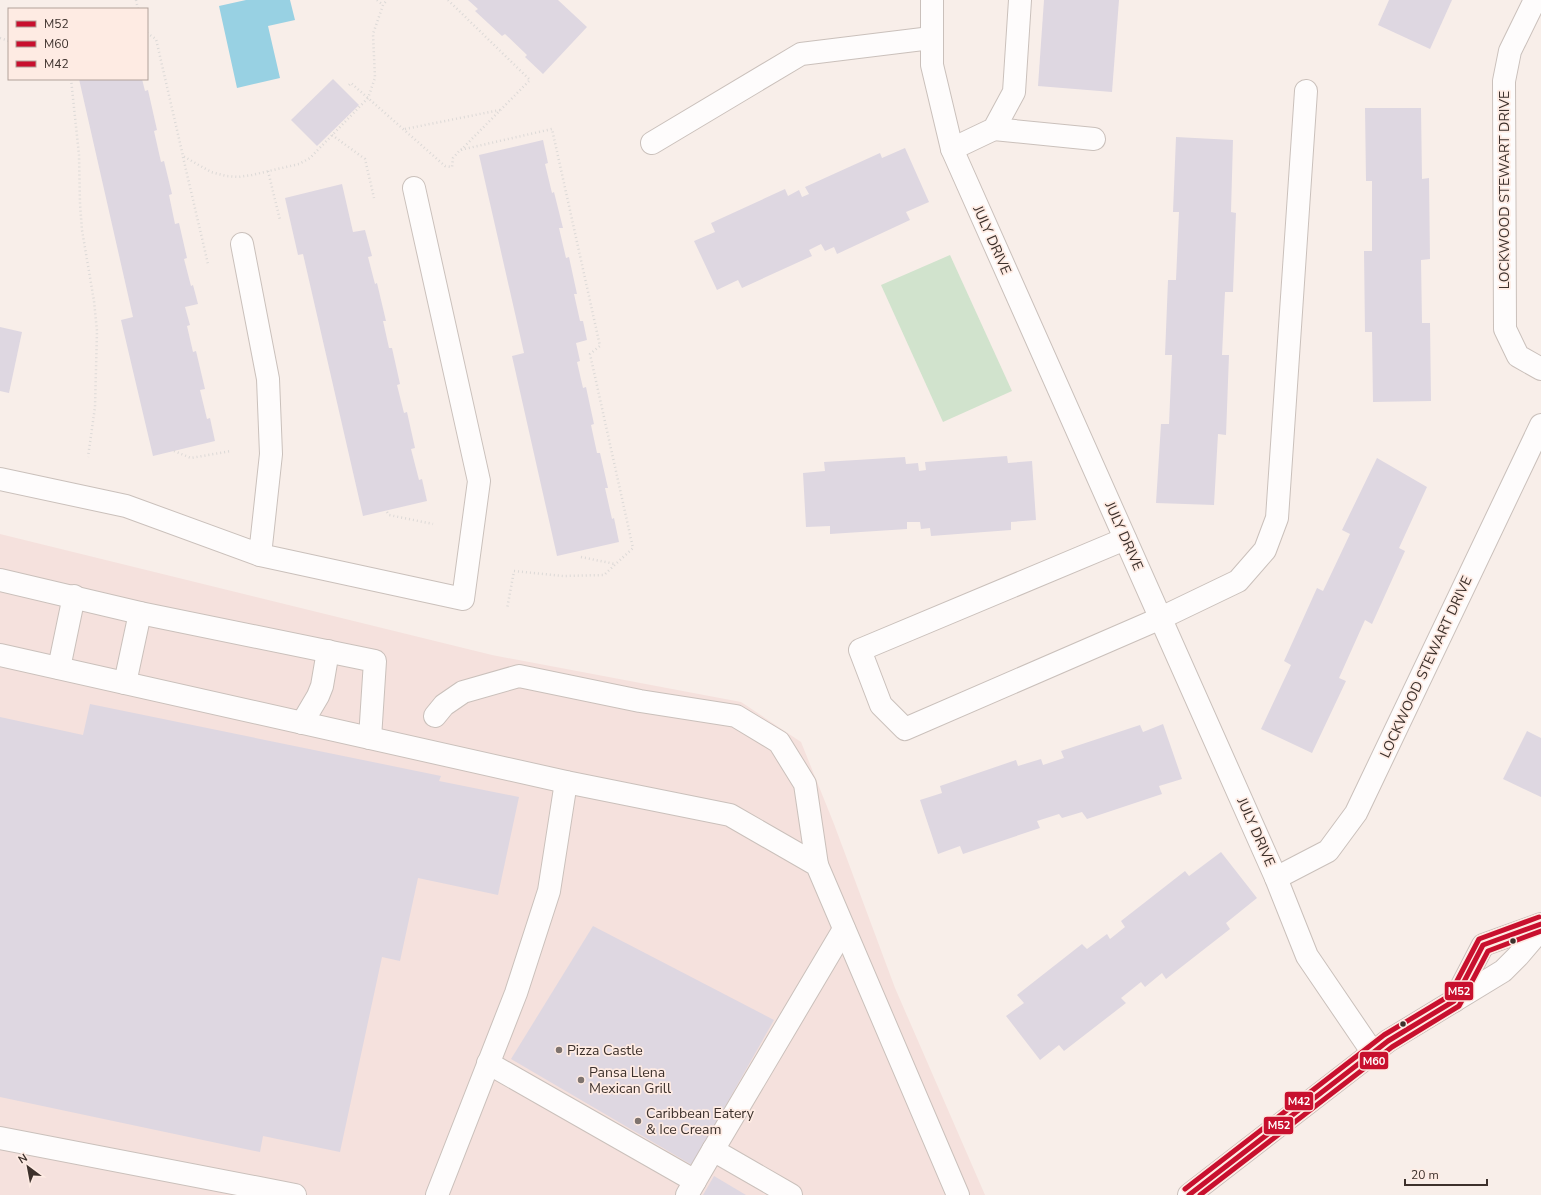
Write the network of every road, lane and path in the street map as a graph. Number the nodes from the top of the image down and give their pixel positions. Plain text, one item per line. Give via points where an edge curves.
1 (377, 0) edge
2 (387, 0) edge
3 (448, 0) edge
4 (932, 0) edge
5 (1020, 0) edge
6 (1535, 0) edge
7 (383, 5) junction
8 (148, 34) edge
9 (931, 38) junction
10 (72, 80) edge
11 (349, 85) dead end
12 (1306, 90) dead end
13 (368, 98) junction
14 (500, 110) junction
15 (994, 129) junction
16 (404, 130) junction
17 (332, 135) junction
18 (1094, 139) dead end
19 (652, 143) dead end
20 (952, 149) junction
21 (460, 150) junction
22 (183, 156) junction
23 (268, 171) junction
24 (414, 188) dead end
25 (374, 198) dead end
26 (280, 220) dead end
27 (242, 244) dead end
28 (208, 264) dead end
29 (1541, 369) edge
30 (1541, 425) edge
31 (174, 451) dead end
32 (231, 451) dead end
33 (88, 457) dead end
34 (0, 479) edge
35 (387, 512) dead end
36 (433, 524) dead end
37 (1126, 539) junction
38 (260, 555) junction
39 (581, 558) dead end
40 (616, 564) junction
41 (0, 580) edge
42 (74, 596) junction
43 (507, 609) dead end
44 (140, 613) junction
45 (1161, 618) junction
46 (328, 651) junction
47 (0, 655) edge
48 (59, 668) junction
49 (125, 683) junction
50 (435, 716) dead end
51 (302, 723) junction
52 (370, 738) junction
53 (566, 782) junction
54 (817, 865) junction
55 (1276, 878) junction
56 (1541, 924) edge
57 (844, 929) junction
58 (1541, 929) edge
59 (1454, 1001) junction
60 (1373, 1053) junction
61 (488, 1063) junction
62 (0, 1138) edge
63 (713, 1150) junction
64 (691, 1188) edge
65 (295, 1195) edge
66 (437, 1195) edge
67 (791, 1195) edge
68 (958, 1195) edge
69 (1188, 1195) edge

1 - 7 path
2 - 7 path
3 - 14 path via 530,80
4 - 9 street, JULY DRIVE
5 - 15 street via 1014,92
6 - 29 street, LOCKWOOD STEWART DRIVE via 1510,52 1504,81 1505,329 1518,356
7 - 13 path via 373,34 375,78
8 - 22 path via 156,39
9 - 19 street via 801,54
9 - 20 street, JULY DRIVE via 932,65
10 - 33 path via 79,154 82,230 97,331 95,407
11 - 13 path via 351,83
12 - 45 street via 1277,518 1265,550 1238,581
13 - 16 path
13 - 17 path
14 - 16 path
14 - 21 path
15 - 18 street
15 - 20 street
16 - 21 path via 445,166 452,166 453,158
17 - 23 path via 305,162
17 - 25 path via 365,159
20 - 37 street, JULY DRIVE
21 - 40 path via 552,129 600,346 590,354 633,548
22 - 23 path via 211,172 226,176 238,177
22 - 28 path
23 - 26 path
24 - 38 street via 479,481 463,599
27 - 38 street via 268,380 271,454
30 - 55 street, LOCKWOOD STEWART DRIVE via 1356,813 1328,851
31 - 32 path via 191,458
34 - 38 street via 126,506
35 - 36 path via 388,515
37 - 45 street, JULY DRIVE
37 - 45 street via 860,650 881,705 905,729
39 - 40 path
40 - 43 path via 604,575 563,576 514,571
41 - 42 street
42 - 44 street
42 - 48 street
44 - 46 street
44 - 49 street
45 - 55 street, JULY DRIVE
46 - 51 street via 322,686
46 - 52 street via 375,661
47 - 48 street
48 - 49 street
49 - 51 street
50 - 54 street via 444,705 463,692 519,676 640,701 736,716 778,742 805,784
51 - 52 street
52 - 53 street
53 - 54 street via 730,815
53 - 61 street via 549,891 516,993
54 - 57 street
55 - 60 street, JULY DRIVE via 1307,956
56 - 59 street via 1483,945
57 - 63 street
57 - 68 street
58 - 59 street via 1503,970
59 - 60 street
60 - 69 street
61 - 64 street
61 - 66 street
62 - 65 street
63 - 64 street
63 - 67 street

